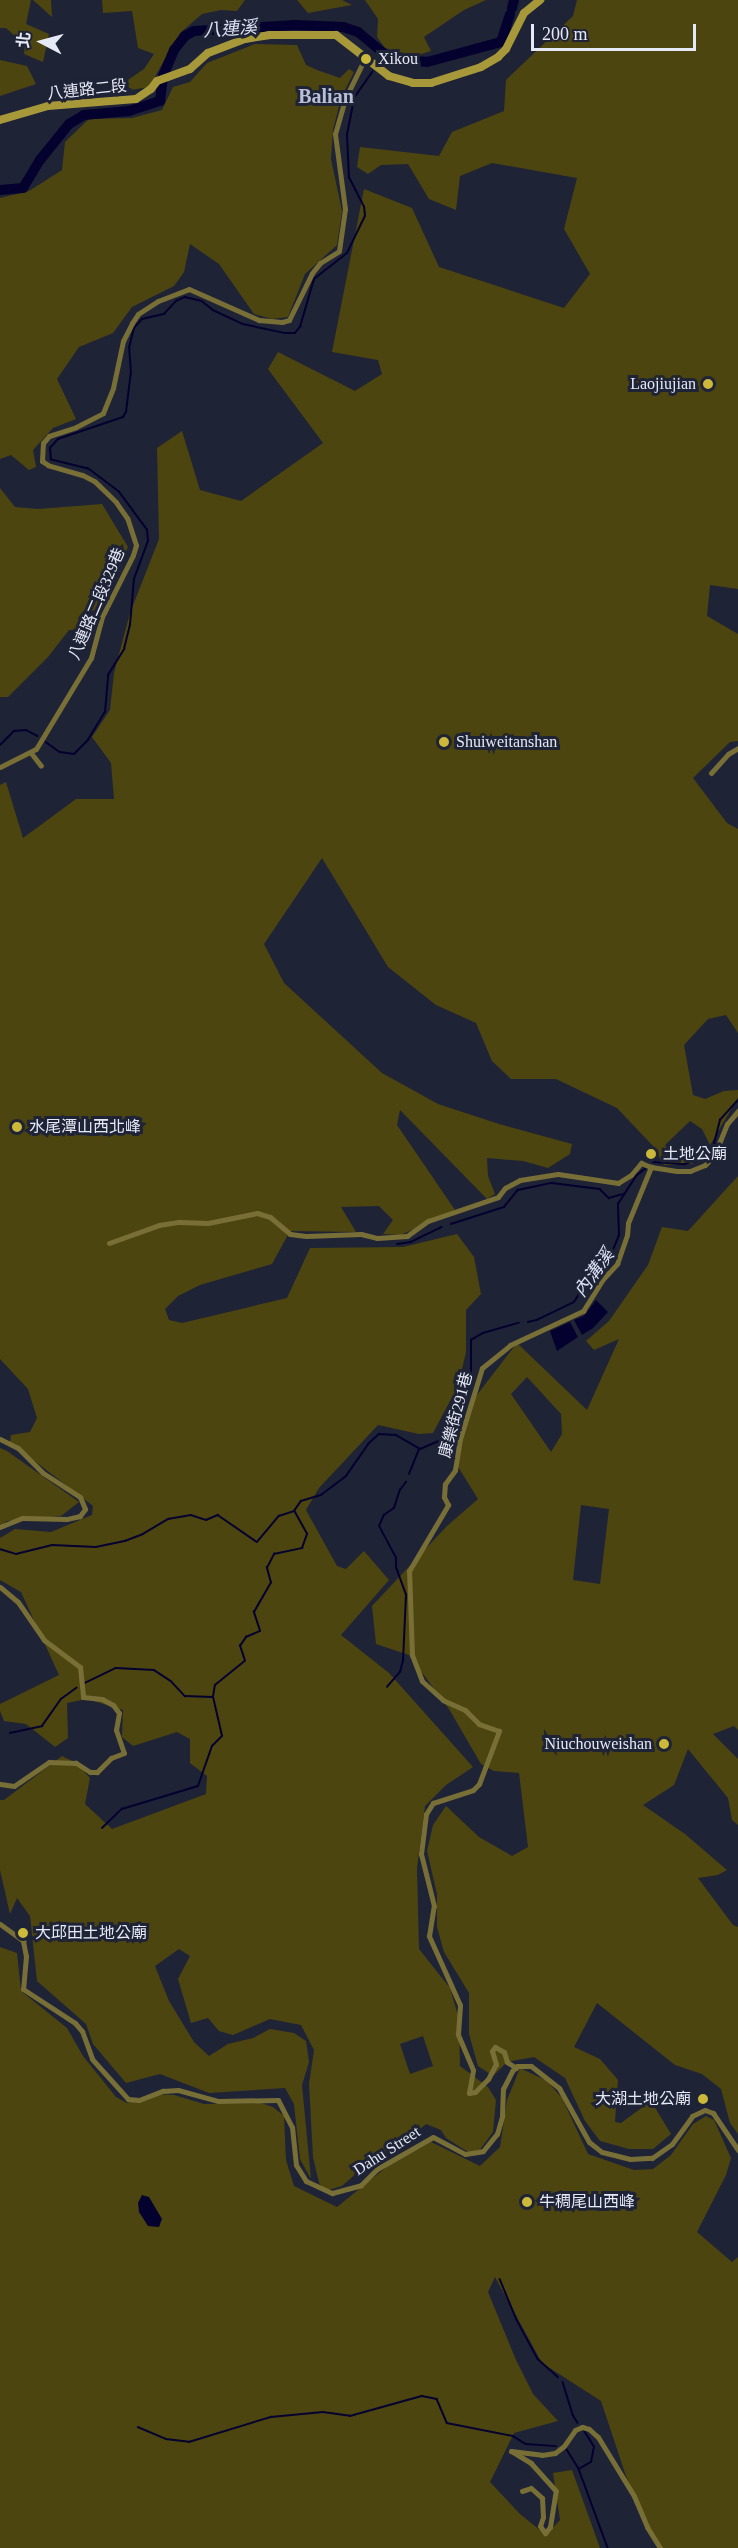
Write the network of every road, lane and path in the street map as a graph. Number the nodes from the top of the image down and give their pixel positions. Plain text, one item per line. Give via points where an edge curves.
1 (540, 0) edge
2 (364, 60) junction
3 (0, 120) edge
4 (738, 748) edge
5 (31, 753) junction
6 (41, 766) dead end
7 (0, 767) edge
8 (711, 773) dead end
9 (738, 1111) edge
10 (651, 1167) junction
11 (109, 1243) dead end
12 (0, 1439) edge
13 (0, 1527) edge
14 (0, 1587) edge
15 (0, 1784) edge
16 (0, 1924) edge
17 (516, 2068) junction
18 (738, 2150) edge
19 (522, 2491) dead end
20 (660, 2548) edge

1 - 2 street, 八連路二段 via 524,13 506,49 481,67 431,83 413,83 389,76
2 - 3 street, 八連路二段 via 336,35 269,35 208,53 190,69 157,81 136,99 48,106
2 - 5 street, 八連路二段329巷 via 345,99 335,134 345,209 339,251 312,273 289,320 259,320 189,289 158,301 138,314 123,340 113,388 103,413 49,436 43,443 42,461 88,478 116,502 127,518 136,545 102,617 91,658
4 - 8 street
5 - 6 street
5 - 7 street
9 - 10 street via 705,1165 677,1172
10 - 11 street via 641,1162 618,1183 558,1174 520,1180 498,1197 429,1221 407,1236 290,1234 270,1217 257,1213 208,1223 159,1225
10 - 17 street, 康樂街291巷 via 628,1223 617,1264 583,1311 510,1345 483,1368 454,1470 445,1484 448,1505 410,1571 412,1655 422,1681 479,1724 499,1731 479,1784 473,1790 433,1803 423,1824 421,1854 434,1906 429,1936 460,2005 458,2034 473,2070 470,2093 488,2079 496,2064 492,2051 495,2047
12 - 13 street via 80,1497 85,1509 80,1516 67,1519 22,1518
14 - 15 street via 18,1602 44,1640 80,1667 82,1696 102,1699 119,1713 116,1730 124,1753 111,1758 97,1772 76,1763 49,1762 14,1786
16 - 17 street, Dahu Street via 23,1941 23,1989 75,2023 92,2059 128,2099 178,2090 218,2101 278,2100 292,2127 296,2165 306,2181 332,2193 361,2185 377,2169 433,2137 465,2154 483,2151 497,2134 503,2090
17 - 18 street via 531,2066 555,2084 589,2142 602,2152 643,2161 652,2158 672,2144 692,2116 705,2110 713,2113
19 - 20 street via 531,2488 542,2498 540,2526 545,2533 550,2527 556,2491 531,2463 512,2451 555,2453 574,2430 589,2429 598,2437 634,2496

